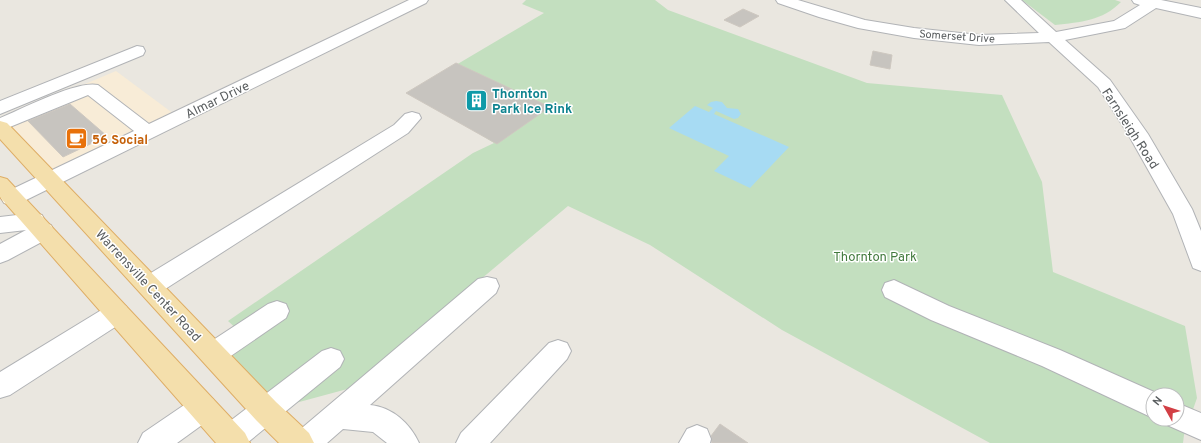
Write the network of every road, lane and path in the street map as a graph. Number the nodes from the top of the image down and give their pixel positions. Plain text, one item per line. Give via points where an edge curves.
1 (421, 0) edge
2 (783, 0) edge
3 (1012, 0) edge
4 (1145, 2) edge
5 (1201, 13) edge
6 (1053, 37) junction
7 (136, 51) dead end
8 (0, 108) edge
9 (412, 118) dead end
10 (0, 126) edge
11 (147, 132) junction
12 (50, 180) junction
13 (6, 191) edge
14 (0, 226) edge
15 (38, 226) junction
16 (0, 254) edge
17 (1201, 262) edge
18 (150, 286) junction
19 (487, 286) dead end
20 (894, 290) dead end
21 (276, 311) dead end
22 (117, 314) junction
23 (558, 351) dead end
24 (213, 354) junction
25 (331, 359) dead end
26 (0, 386) edge
27 (1145, 401) edge
28 (266, 411) junction
29 (207, 412) junction
30 (338, 415) junction
31 (1185, 420) edge
32 (1201, 427) edge
33 (233, 441) edge
34 (153, 443) edge
35 (176, 443) edge
36 (299, 443) edge
37 (306, 443) edge
38 (404, 443) edge
39 (471, 443) edge

1 - 11 street, Almar Drive
2 - 6 street, Somerset Drive via 824,14 914,33 979,40
3 - 6 street, Farnsleigh Road
4 - 5 street
4 - 6 street, Somerset Drive via 1119,25
6 - 17 street, Farnsleigh Road via 1104,84 1138,134 1184,214
7 - 8 street
9 - 18 street via 401,129
10 - 11 street via 82,90 92,89
10 - 12 main road, Warrensville Center Road
11 - 12 street, Almar Drive
12 - 13 street, Almar Drive
12 - 18 main road, Warrensville Center Road
13 - 15 main road
14 - 15 street
15 - 16 street
15 - 22 main road
18 - 24 main road, Warrensville Center Road
19 - 30 street
20 - 27 street
21 - 24 street
22 - 26 street
22 - 29 main road
23 - 39 street
24 - 28 main road, Warrensville Center Road
25 - 28 street
28 - 33 street
28 - 36 main road, Warrensville Center Road
29 - 33 main road
29 - 34 street
29 - 35 street
30 - 37 street
30 - 38 street via 379,420
31 - 32 street

